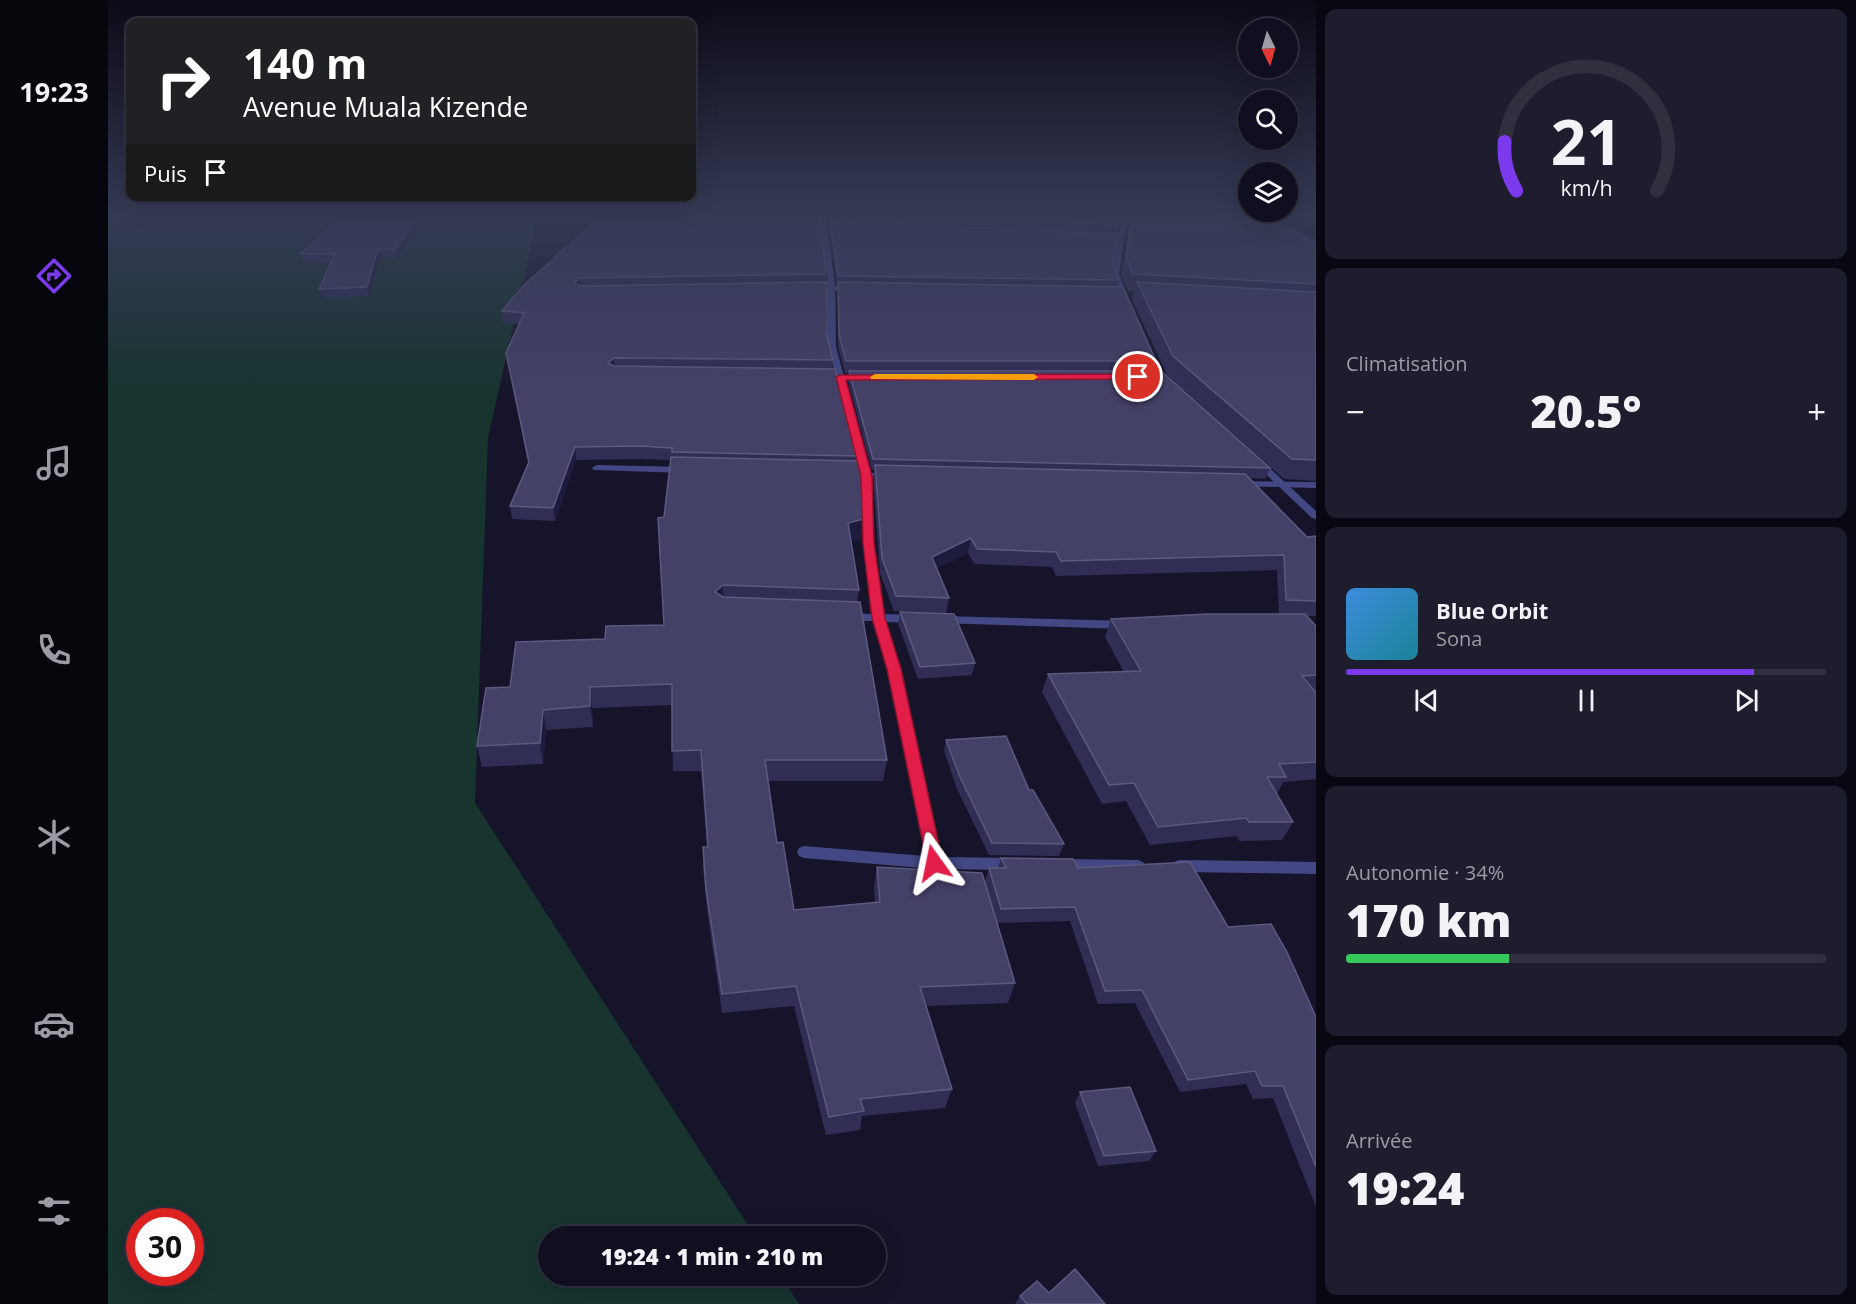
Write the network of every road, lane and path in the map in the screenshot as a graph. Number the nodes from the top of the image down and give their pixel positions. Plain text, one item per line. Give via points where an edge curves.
1 (830, 275) edge
2 (1116, 275) edge
3 (831, 288) junction
4 (866, 288) edge
5 (807, 289) edge
6 (1110, 292) edge
7 (1127, 293) junction
8 (1130, 311) edge
9 (828, 377) edge
10 (840, 377) junction
11 (852, 377) edge
12 (1250, 454) edge
13 (597, 468) dead end
14 (690, 471) edge
15 (831, 475) edge
16 (866, 476) junction
17 (902, 477) edge
18 (1225, 484) edge
19 (1285, 485) junction
20 (1316, 485) edge
21 (1316, 516) edge
22 (834, 616) edge
23 (878, 618) junction
24 (1137, 626) edge
25 (804, 852) dead end
26 (934, 863) junction
27 (1316, 868) edge

1 - 3 street
2 - 7 street
3 - 4 street
3 - 5 street
3 - 10 street via 832,346
6 - 7 street
7 - 8 street
9 - 10 street
10 - 11 street
10 - 16 street
12 - 19 street
13 - 14 street
15 - 16 street
16 - 17 street
16 - 23 street via 868,543
18 - 19 street
19 - 20 street
19 - 21 street
22 - 23 street
23 - 24 street
23 - 26 street via 894,669
25 - 26 street
26 - 27 street

